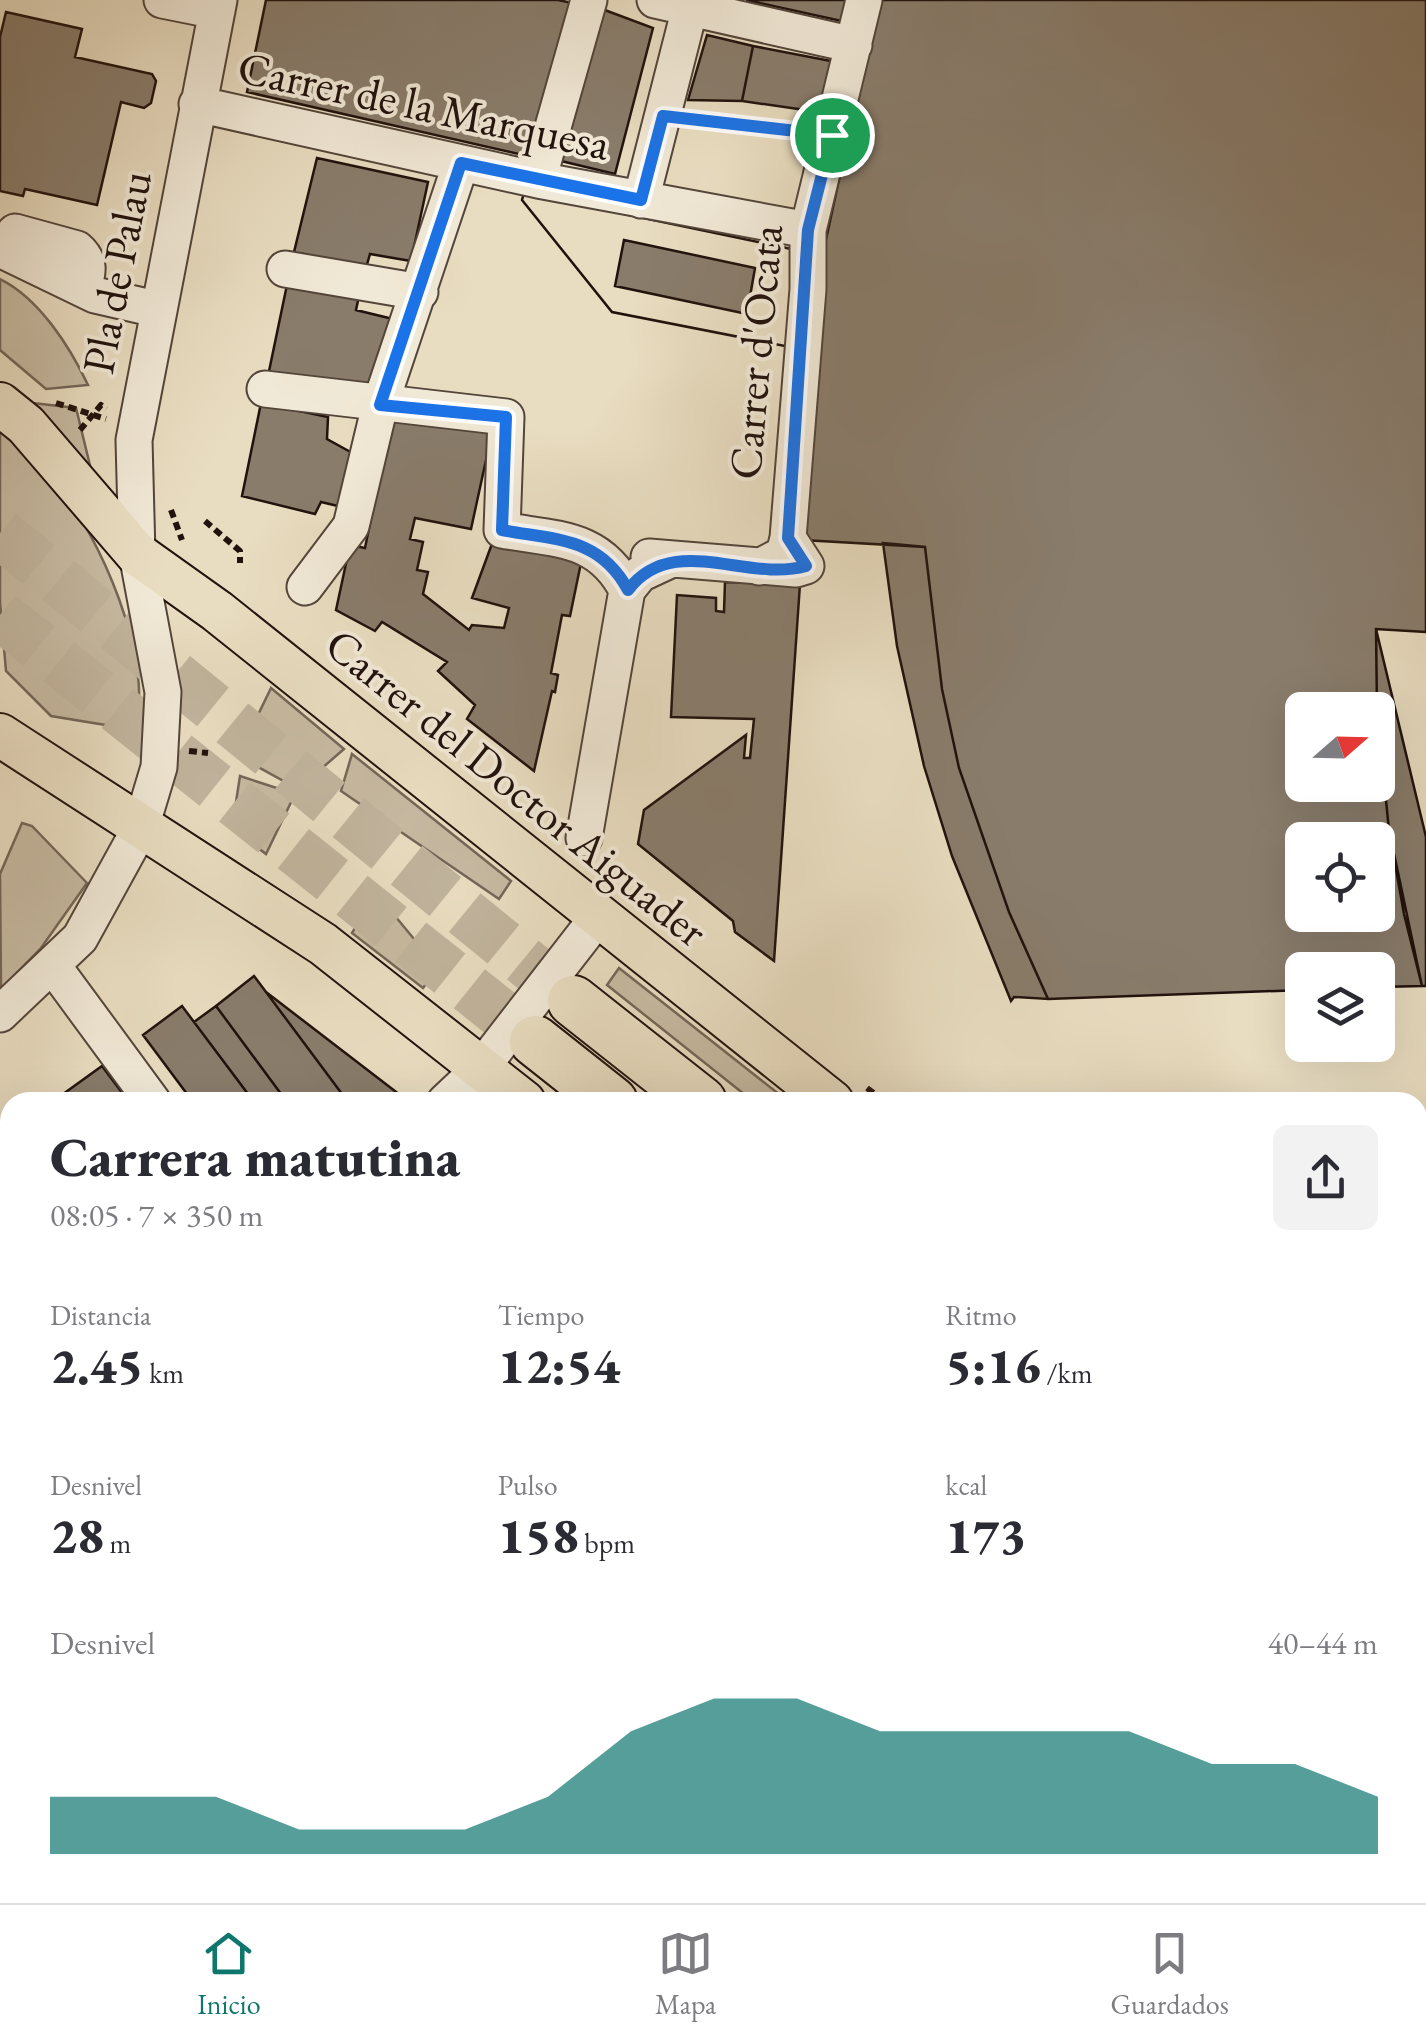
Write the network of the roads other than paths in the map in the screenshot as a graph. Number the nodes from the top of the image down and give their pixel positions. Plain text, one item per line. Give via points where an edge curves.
1 (162, 0) edge
2 (589, 0) edge
3 (655, 0) edge
4 (864, 0) edge
5 (691, 3) edge
6 (218, 5) edge
7 (854, 45) junction
8 (198, 104) junction
9 (461, 163) junction
10 (538, 180) junction
11 (641, 200) junction
12 (808, 230) junction
13 (0, 250) edge
14 (285, 269) dead end
15 (420, 292) junction
16 (156, 309) junction
17 (265, 389) dead end
18 (0, 404) edge
19 (380, 405) junction
20 (588, 548) junction
21 (137, 554) junction
22 (670, 560) junction
23 (305, 587) dead end
24 (628, 590) junction
25 (0, 735) edge
26 (140, 827) junction
27 (584, 838) dead end
28 (598, 916) junction
29 (53, 966) junction
30 (572, 1001) tunnel mouth
31 (0, 1014) edge
32 (534, 1042) tunnel mouth
33 (481, 1068) junction
34 (147, 1092) edge
35 (455, 1092) edge
36 (511, 1092) edge
37 (599, 1092) edge
38 (687, 1092) edge
39 (819, 1092) edge

1 - 6 street, Pla de Palau
2 - 10 street
3 - 5 street
4 - 7 street, Carrer d'Ocata
5 - 7 street
5 - 11 street
6 - 8 street, Pla de Palau
7 - 12 street, Carrer d'Ocata
8 - 9 street, Carrer de la Marquesa
8 - 16 street, Pla de Palau
9 - 10 street, Carrer de la Marquesa
9 - 15 street
10 - 11 street, Carrer de la Marquesa
11 - 12 street, Carrer de la Marquesa
12 - 22 street, Carrer d'Ocata via 797,552 759,566
13 - 16 street via 83,290
14 - 15 street
15 - 19 street
16 - 21 street, Pla de Palau via 134,440
17 - 19 street
18 - 21 main road, Carrer del Doctor Aiguader via 26,425
19 - 20 street via 506,417 502,530
19 - 23 street via 351,526
20 - 22 street
20 - 24 street via 614,564
21 - 26 street, Pla de Palau via 163,692 159,767
21 - 28 main road, Carrer del Doctor Aiguader
22 - 24 street via 640,574
24 - 27 street
25 - 26 main road
26 - 29 street, Pla de Palau via 80,938
26 - 33 main road via 322,944
28 - 33 street
28 - 39 main road, Carrer del Doctor Aiguader
29 - 31 street, Pla de Palau
29 - 34 street
30 - 38 highway
32 - 37 highway
33 - 35 street
33 - 36 main road

